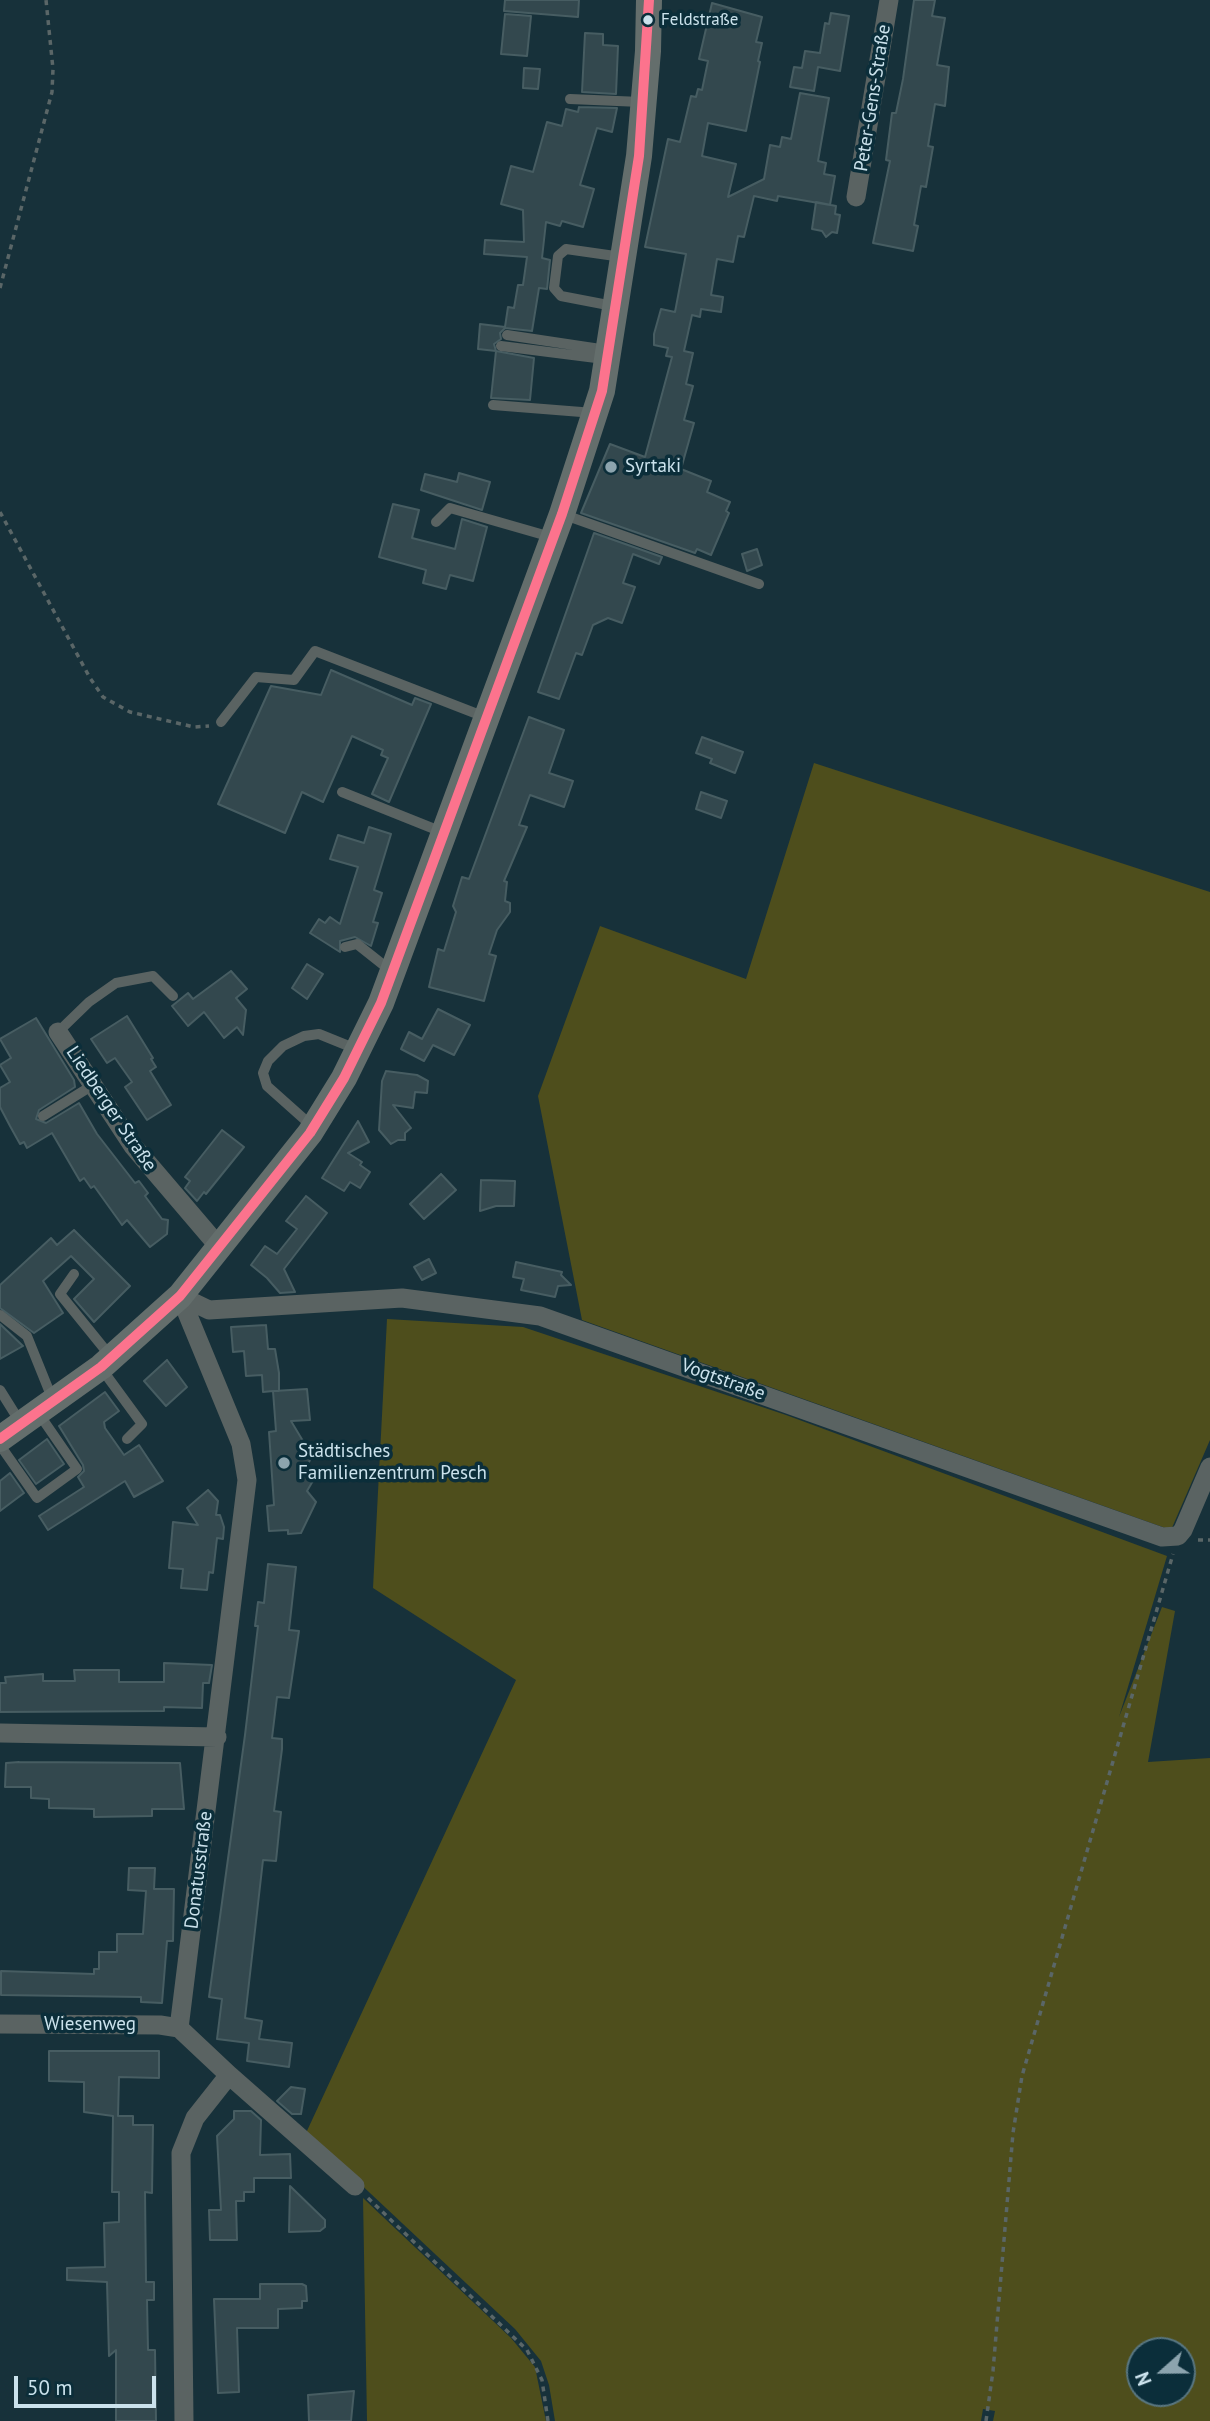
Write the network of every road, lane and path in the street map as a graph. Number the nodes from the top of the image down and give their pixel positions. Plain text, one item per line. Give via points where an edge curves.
1 (46, 0) edge
2 (649, 0) edge
3 (889, 0) edge
4 (570, 99) dead end
5 (645, 102) junction
6 (856, 197) dead end
7 (625, 257) junction
8 (0, 288) edge
9 (617, 307) junction
10 (507, 335) dead end
11 (501, 346) dead end
12 (609, 355) junction
13 (493, 405) dead end
14 (596, 413) junction
15 (0, 512) edge
16 (436, 523) dead end
17 (557, 526) junction
18 (759, 584) dead end
19 (486, 717) junction
20 (221, 722) joint
21 (342, 792) dead end
22 (445, 833) junction
23 (345, 947) dead end
24 (393, 972) junction
25 (173, 996) dead end
26 (58, 1032) joint
27 (358, 1051) junction
28 (93, 1085) junction
29 (43, 1116) dead end
30 (313, 1127) junction
31 (220, 1248) junction
32 (74, 1275) dead end
33 (180, 1296) junction
34 (0, 1315) edge
35 (106, 1363) junction
36 (0, 1390) edge
37 (29, 1420) edge
38 (127, 1439) dead end
39 (0, 1445) edge
40 (1210, 1466) edge
41 (1178, 1536) junction
42 (0, 1733) edge
43 (216, 1737) junction
44 (0, 2024) edge
45 (179, 2028) junction
46 (229, 2075) junction
47 (355, 2186) joint
48 (184, 2421) edge
49 (548, 2421) edge
50 (986, 2421) edge

1 - 8 path via 53,84
2 - 5 main road
3 - 6 street, Peter-Gens-Straße
4 - 5 lane
5 - 7 main road
7 - 9 main road
7 - 9 lane via 566,249 558,256 554,288 561,296
9 - 12 main road
10 - 12 lane
11 - 12 lane
12 - 14 main road
13 - 14 lane
14 - 17 main road
15 - 20 path via 103,697 126,711 194,727
16 - 17 lane via 450,508
17 - 18 lane
17 - 19 main road
19 - 20 lane via 314,651 294,680 256,677
19 - 22 main road
21 - 22 lane
22 - 24 main road
23 - 24 lane via 356,944
24 - 27 main road
25 - 26 lane via 153,976 116,983
26 - 28 street, Liedberger Straße
27 - 30 main road
27 - 30 lane via 320,1034 283,1046 268,1061 263,1073 267,1086
28 - 29 lane
28 - 31 street, Liedberger Straße via 143,1160
30 - 31 main road
31 - 33 main road
32 - 35 lane via 60,1294
33 - 35 main road
33 - 41 street, Vogtstraße via 209,1310 402,1298 540,1315 1157,1536
33 - 43 street, Donatusstraße via 246,1468
34 - 37 lane via 27,1336
35 - 37 main road
35 - 38 lane via 142,1424
36 - 37 lane
37 - 39 lane via 77,1469 37,1497
40 - 41 street
41 - 50 path via 1022,2076
42 - 43 street
43 - 45 street, Donatusstraße
44 - 45 street, Wiesenweg
45 - 46 street
46 - 47 street
46 - 48 street via 192,2122 181,2153
47 - 49 path via 527,2350 540,2372

